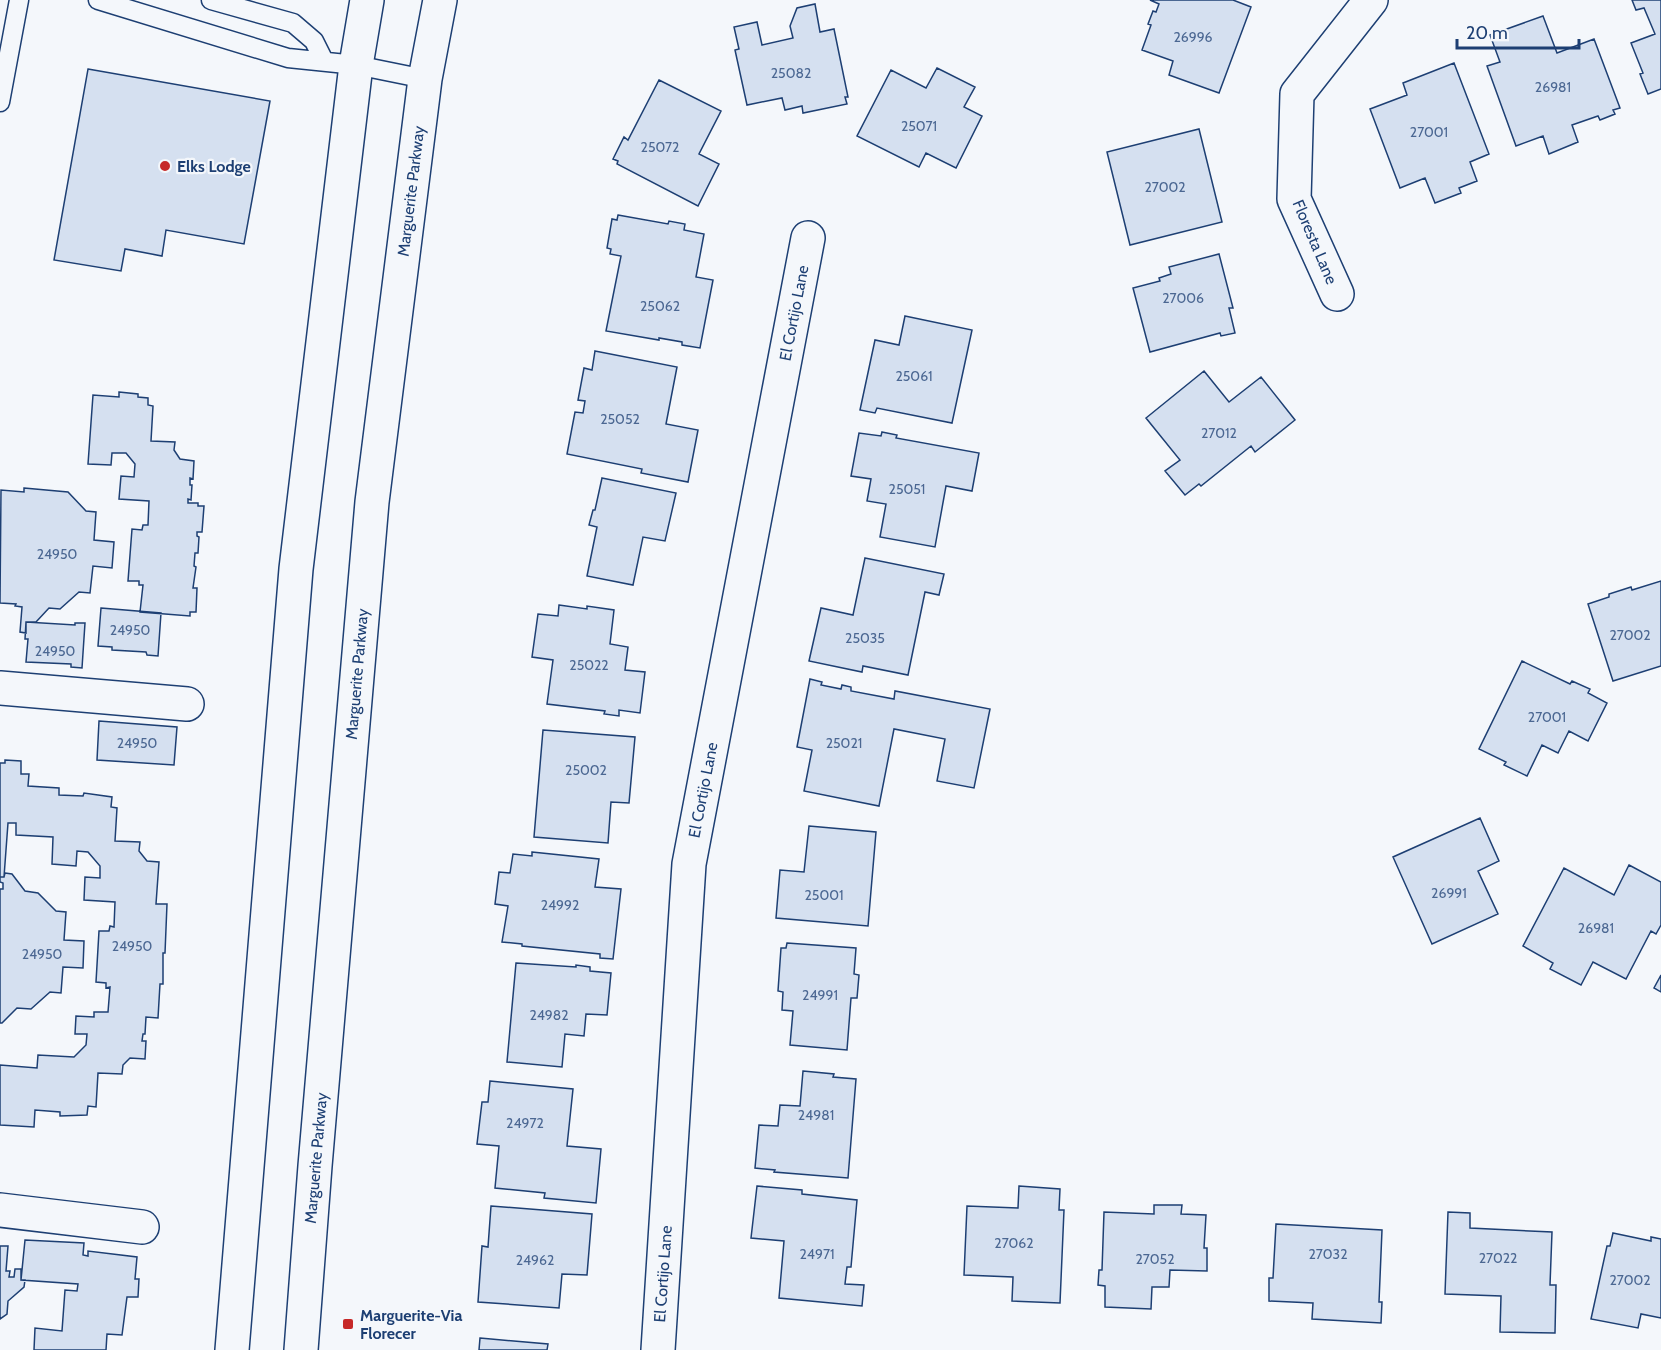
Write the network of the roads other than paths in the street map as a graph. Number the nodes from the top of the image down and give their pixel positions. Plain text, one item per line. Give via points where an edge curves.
1 (19, 0) edge
2 (98, 0) edge
3 (211, 0) edge
4 (367, 0) edge
5 (440, 0) edge
6 (1371, 0) edge
7 (324, 61) junction
8 (357, 64) junction
9 (425, 79) junction
10 (0, 102) edge
11 (808, 238) dead end
12 (1337, 294) dead end
13 (0, 688) edge
14 (186, 704) dead end
15 (0, 1210) edge
16 (142, 1227) dead end
17 (232, 1350) edge
18 (301, 1350) edge
19 (658, 1350) edge

1 - 10 lane
2 - 7 lane via 288,58
3 - 7 lane via 293,23 314,41
4 - 8 main road
5 - 9 main road, Marguerite Parkway
6 - 12 main road, Floresta Lane via 1297,94 1294,199
7 - 8 lane
8 - 9 lane
8 - 17 main road via 296,569
9 - 18 main road, Marguerite Parkway via 372,502
11 - 19 main road, El Cortijo Lane via 689,864
13 - 14 main road
15 - 16 main road

